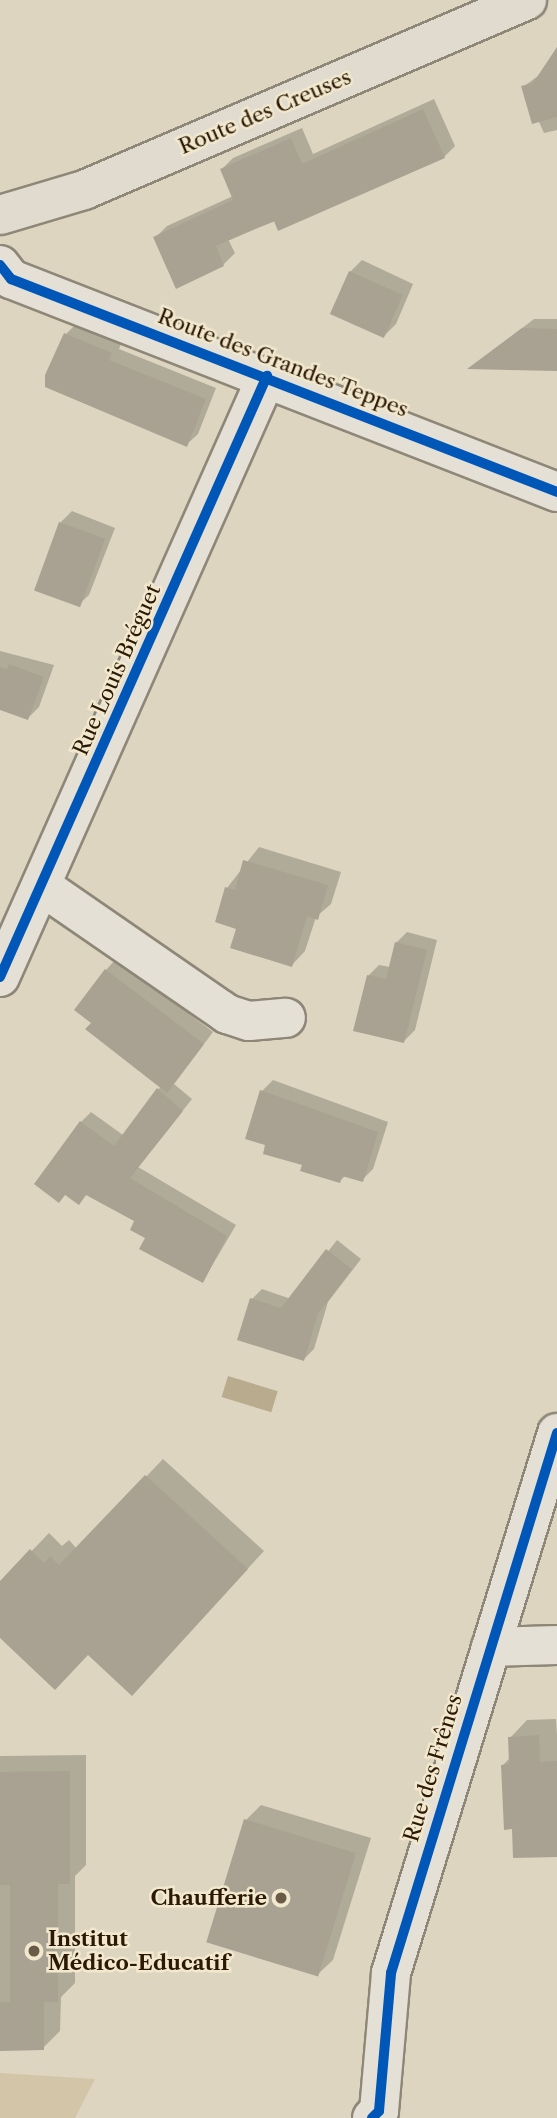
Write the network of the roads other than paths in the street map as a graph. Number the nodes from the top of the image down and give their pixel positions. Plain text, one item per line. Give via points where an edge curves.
1 (527, 0) edge
2 (0, 215) edge
3 (0, 265) edge
4 (267, 376) junction
5 (557, 492) edge
6 (43, 887) junction
7 (0, 977) edge
8 (286, 1018) dead end
9 (557, 1433) edge
10 (557, 1645) edge
11 (491, 1647) junction
12 (380, 2116) edge

1 - 2 main road, Route des Creuses via 84,190
3 - 4 street, Route des Grandes Teppes via 11,279
4 - 5 street, Route des Grandes Teppes
4 - 6 street, Rue Louis Bréguet
6 - 7 street, Rue Louis Bréguet
6 - 8 street via 227,1014 249,1021
9 - 11 street, Rue des Frênes
10 - 11 street
11 - 12 street, Rue des Frênes via 391,1973

